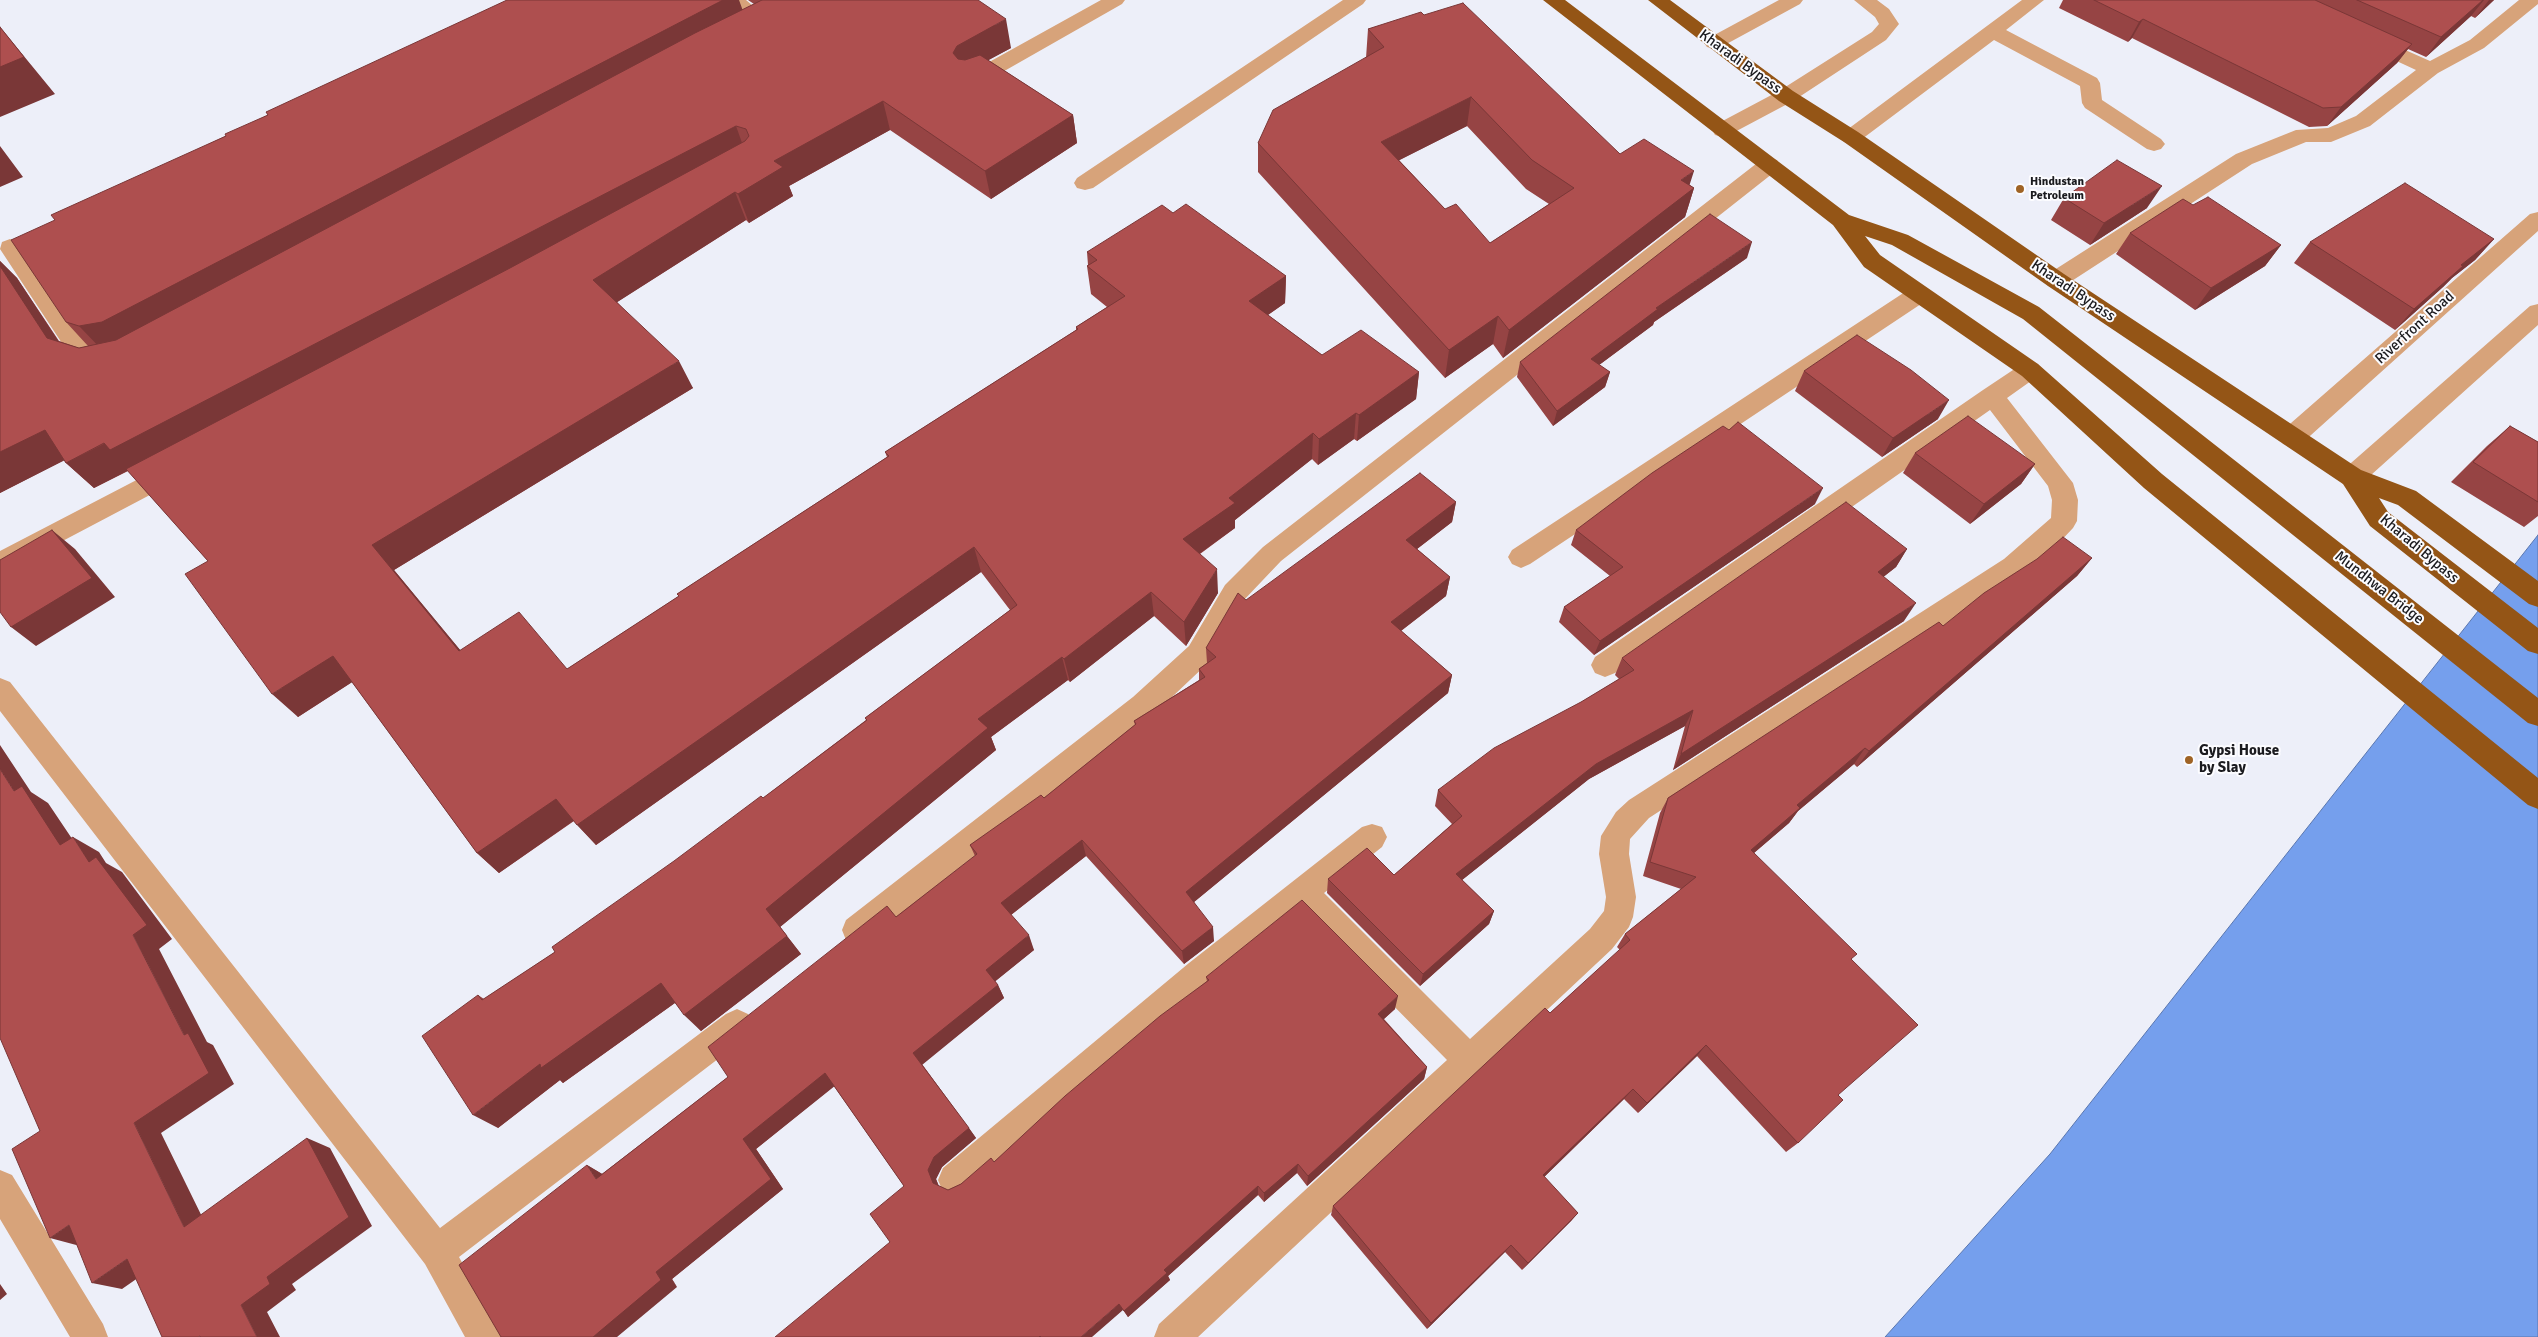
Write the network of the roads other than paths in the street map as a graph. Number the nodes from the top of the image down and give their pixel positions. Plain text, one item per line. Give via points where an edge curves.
1 (734, 0) edge
2 (1115, 0) edge
3 (1356, 0) edge
4 (1553, 0) edge
5 (1658, 0) edge
6 (1793, 0) edge
7 (1864, 0) edge
8 (2034, 0) edge
9 (2531, 0) edge
10 (763, 23) edge
11 (1993, 31) junction
12 (2350, 32) edge
13 (1714, 44) junction
14 (2431, 69) junction
15 (971, 81) edge
16 (1786, 96) junction
17 (1722, 130) junction
18 (1851, 137) junction
19 (2154, 144) dead end
20 (1769, 165) junction
21 (1085, 183) dead end
22 (2538, 219) edge
23 (1841, 220) junction
24 (12, 246) edge
25 (2056, 280) junction
26 (1919, 294) junction
27 (2538, 312) edge
28 (133, 359) edge
29 (2030, 370) junction
30 (1992, 396) junction
31 (2292, 437) junction
32 (195, 459) edge
33 (2352, 477) junction
34 (1521, 557) dead end
35 (0, 563) edge
36 (2538, 596) edge
37 (2538, 643) edge
38 (1604, 665) dead end
39 (0, 690) edge
40 (2538, 714) edge
41 (2538, 796) edge
42 (1372, 837) dead end
43 (1303, 893) junction
44 (837, 946) edge
45 (758, 1008) edge
46 (1470, 1062) junction
47 (955, 1180) dead end
48 (0, 1187) edge
49 (437, 1252) junction
50 (90, 1337) edge
51 (484, 1337) edge
52 (1172, 1337) edge

1 - 10 street
2 - 15 street
3 - 21 street
4 - 17 highway
5 - 13 highway, Kharadi Bypass
6 - 13 street
7 - 16 street via 1882,13 1889,24 1879,36
8 - 11 street
9 - 14 street via 2477,44
11 - 18 street
11 - 19 street via 2090,83 2092,103
12 - 14 street
13 - 16 highway, Kharadi Bypass
14 - 25 street via 2363,121 2331,135 2303,135 2244,159
16 - 17 street
16 - 18 highway, Kharadi Bypass
17 - 20 highway
18 - 25 highway, Kharadi Bypass
20 - 23 highway
20 - 44 street via 1272,554 1234,593 1199,654 1143,706
22 - 31 street, Riverfront Road
23 - 26 highway via 1872,261
23 - 40 highway, Mundhwa Bridge via 1900,240 2031,313
24 - 28 street via 84,357 105,364
25 - 31 highway, Kharadi Bypass
26 - 29 highway
26 - 34 street
27 - 33 street
29 - 30 street
29 - 41 highway via 2153,481
30 - 38 street
30 - 46 street via 2060,483 2065,500 2064,521 2013,567 1639,809 1616,836 1614,854 1621,897 1618,917 1601,939
31 - 33 highway, Kharadi Bypass
32 - 35 street
33 - 36 highway via 2407,498
33 - 37 highway, Kharadi Bypass via 2379,519
39 - 49 street
42 - 43 street
43 - 46 street
43 - 47 street via 1200,974
45 - 49 street
46 - 52 street
48 - 50 street
49 - 51 street

